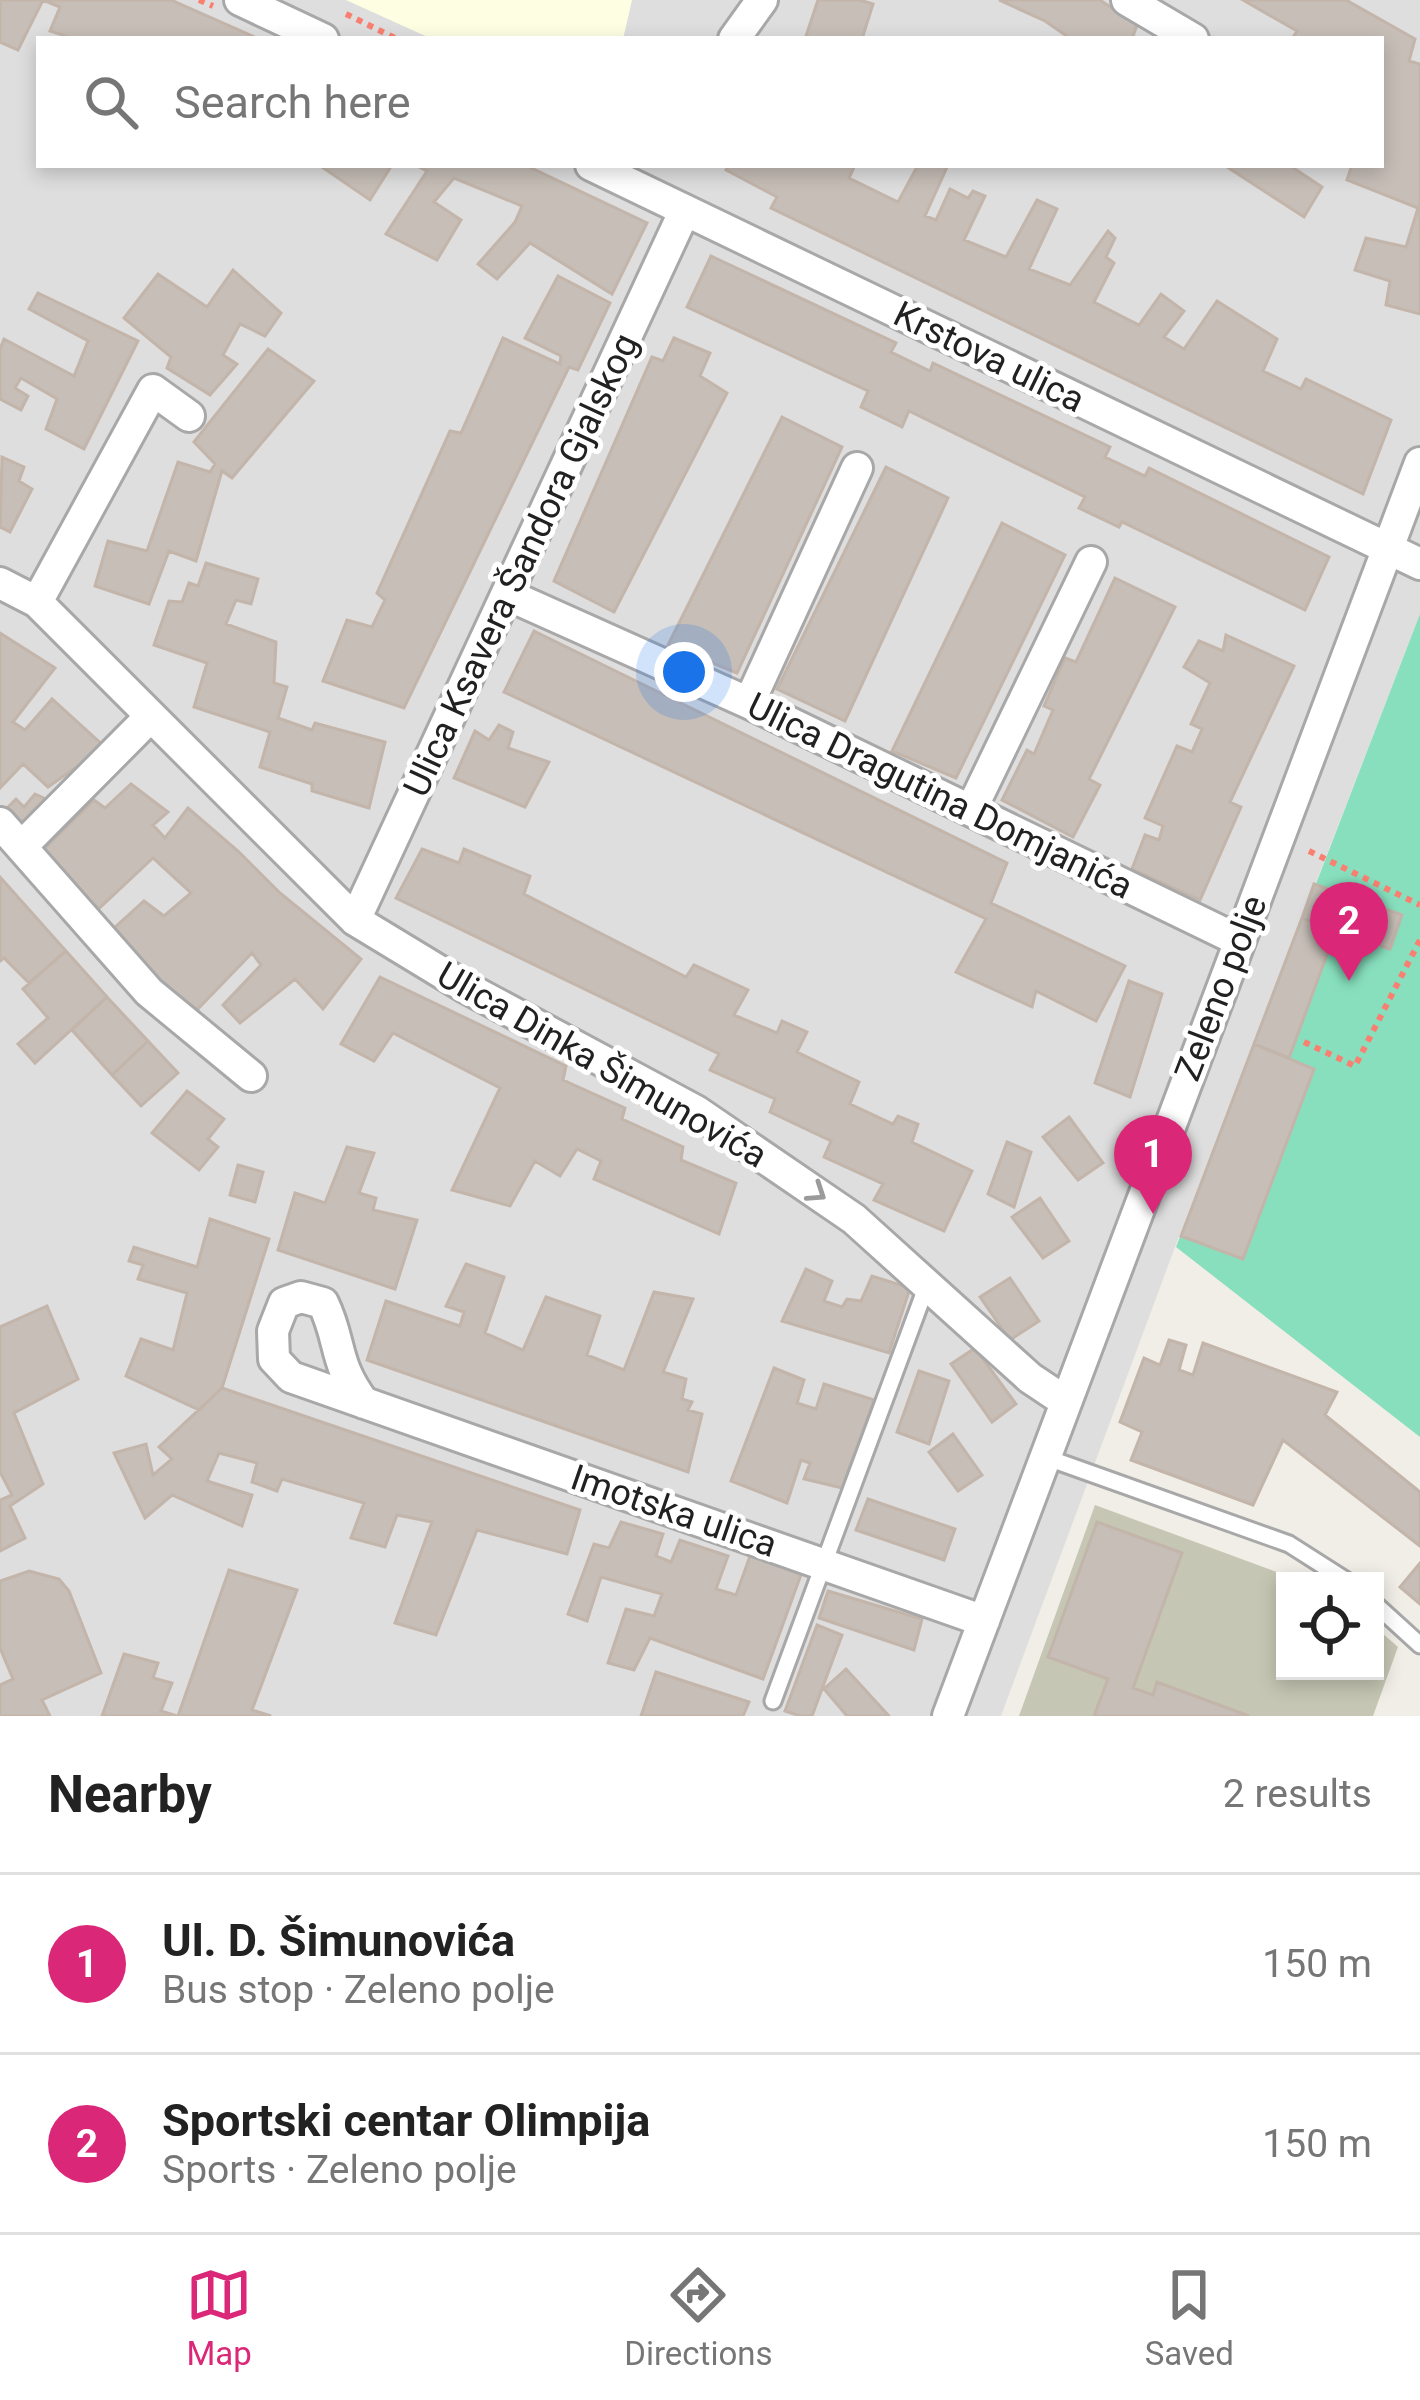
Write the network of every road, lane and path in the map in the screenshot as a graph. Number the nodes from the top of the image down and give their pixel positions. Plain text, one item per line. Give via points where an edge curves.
1 (240, 0) edge
2 (762, 0) edge
3 (1127, 0) edge
4 (336, 10) dead end
5 (317, 36) edge
6 (391, 36) edge
7 (736, 36) edge
8 (1188, 36) edge
9 (604, 168) edge
10 (658, 180) edge
11 (686, 210) junction
12 (189, 416) dead end
13 (1420, 463) edge
14 (857, 468) dead end
15 (1388, 549) junction
16 (1091, 562) dead end
17 (1420, 564) edge
18 (0, 583) edge
19 (508, 595) junction
20 (37, 602) junction
21 (749, 703) junction
22 (149, 718) junction
23 (971, 810) junction
24 (0, 823) edge
25 (22, 846) junction
26 (1310, 851) dead end
27 (1420, 905) edge
28 (355, 920) junction
29 (1238, 940) junction
30 (1420, 940) edge
31 (1416, 963) edge
32 (1304, 1042) dead end
33 (250, 1076) dead end
34 (927, 1285) junction
35 (364, 1402) dead end
36 (1066, 1402) junction
37 (1045, 1457) junction
38 (823, 1563) junction
39 (1332, 1572) edge
40 (1384, 1612) edge
41 (984, 1621) junction
42 (1420, 1645) edge
43 (773, 1701) dead end
44 (948, 1716) edge

1 - 5 street
2 - 7 street
3 - 8 street
4 - 6 path
9 - 10 street, Krstova ulica
10 - 11 street, Krstova ulica
11 - 15 street, Krstova ulica
11 - 19 street, Ulica Ksavera Šandora Gjalskog
12 - 20 street via 153,390
13 - 15 street, Zeleno polje
14 - 21 street
15 - 17 street, Krstova ulica
15 - 29 street, Zeleno polje
16 - 23 street
18 - 20 street, Ulica Dinka Šimunovića
19 - 21 street, Ulica Dragutina Domjanića
19 - 28 street, Ulica Ksavera Šandora Gjalskog
20 - 22 street, Ulica Dinka Šimunovića
21 - 23 street, Ulica Dragutina Domjanića
22 - 25 street
22 - 28 street, Ulica Dinka Šimunovića
23 - 29 street, Ulica Dragutina Domjanića
24 - 25 street
25 - 33 street via 149,992
26 - 27 path
28 -> 34 street, Ulica Dinka Šimunovića via 695,1111 854,1219
29 - 36 street, Zeleno polje
30 - 31 path
31 - 32 path via 1354,1066
34 - 36 street, Ulica Dinka Šimunovića
34 - 38 lane
35 - 38 street, Imotska ulica
36 - 37 street, Zeleno polje
37 - 39 lane via 1289,1544
37 - 41 street, Zeleno polje
38 - 41 street, Imotska ulica
38 - 43 lane
40 - 42 lane
41 - 44 street, Zeleno polje

